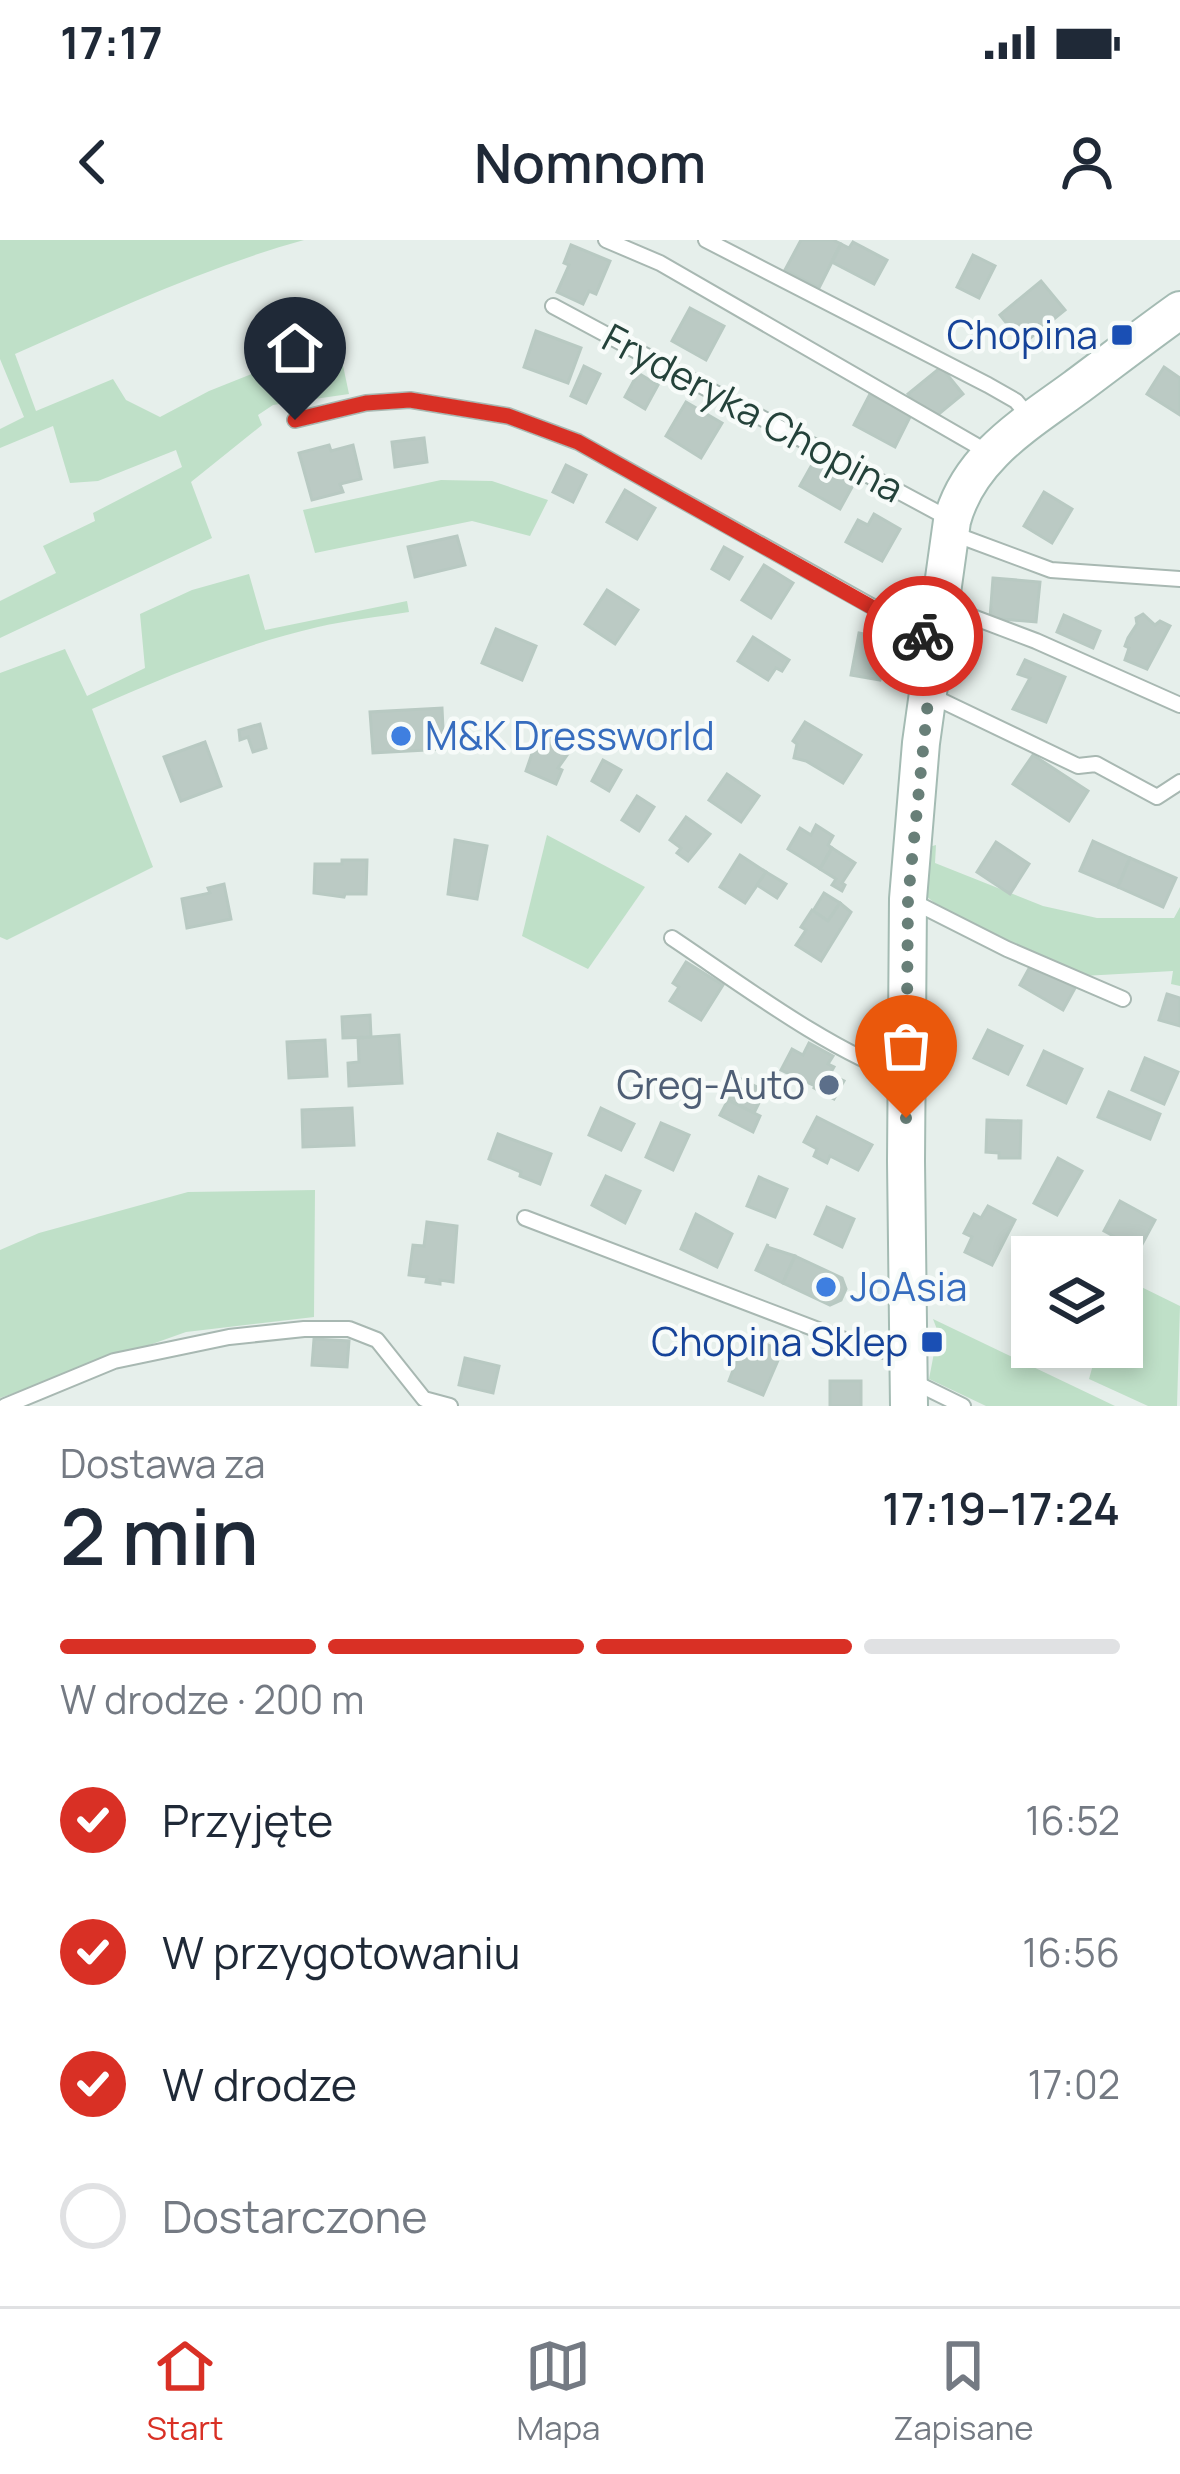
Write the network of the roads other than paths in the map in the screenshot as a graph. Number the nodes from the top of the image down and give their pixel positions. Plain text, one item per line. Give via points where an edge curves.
1 (606, 240) edge
2 (706, 240) edge
3 (554, 306) dead end
4 (1180, 310) edge
5 (1031, 419) junction
6 (295, 420) dead end
7 (991, 454) junction
8 (951, 526) junction
9 (1180, 579) edge
10 (938, 604) junction
11 (934, 641) junction
12 (927, 694) junction
13 (1180, 705) edge
14 (1180, 782) edge
15 (908, 899) junction
16 (672, 938) dead end
17 (1124, 999) dead end
18 (906, 1076) junction
19 (525, 1218) dead end
20 (909, 1381) edge
21 (5, 1406) edge
22 (450, 1406) edge
23 (963, 1406) edge

1 - 7 lane via 660,263
2 - 5 lane via 988,385
3 - 8 lane, Fryderyka Chopina
4 - 5 street, Fryderyka Chopina
5 - 7 street, Fryderyka Chopina
6 - 11 lane via 410,400 508,416 578,442
7 - 8 street, Fryderyka Chopina via 957,502
8 - 9 lane via 1051,570
8 - 10 street, Fryderyka Chopina
10 - 11 street, Fryderyka Chopina
10 - 13 lane
11 - 12 street, Fryderyka Chopina
12 - 14 lane via 1157,797
12 - 15 street, Fryderyka Chopina
15 - 17 lane
15 - 18 street, Fryderyka Chopina
16 - 18 lane via 834,1041
18 - 20 street, Fryderyka Chopina
19 - 20 lane via 848,1341
20 - 23 lane
21 - 22 lane via 114,1360 304,1329 349,1329 377,1340 424,1399

